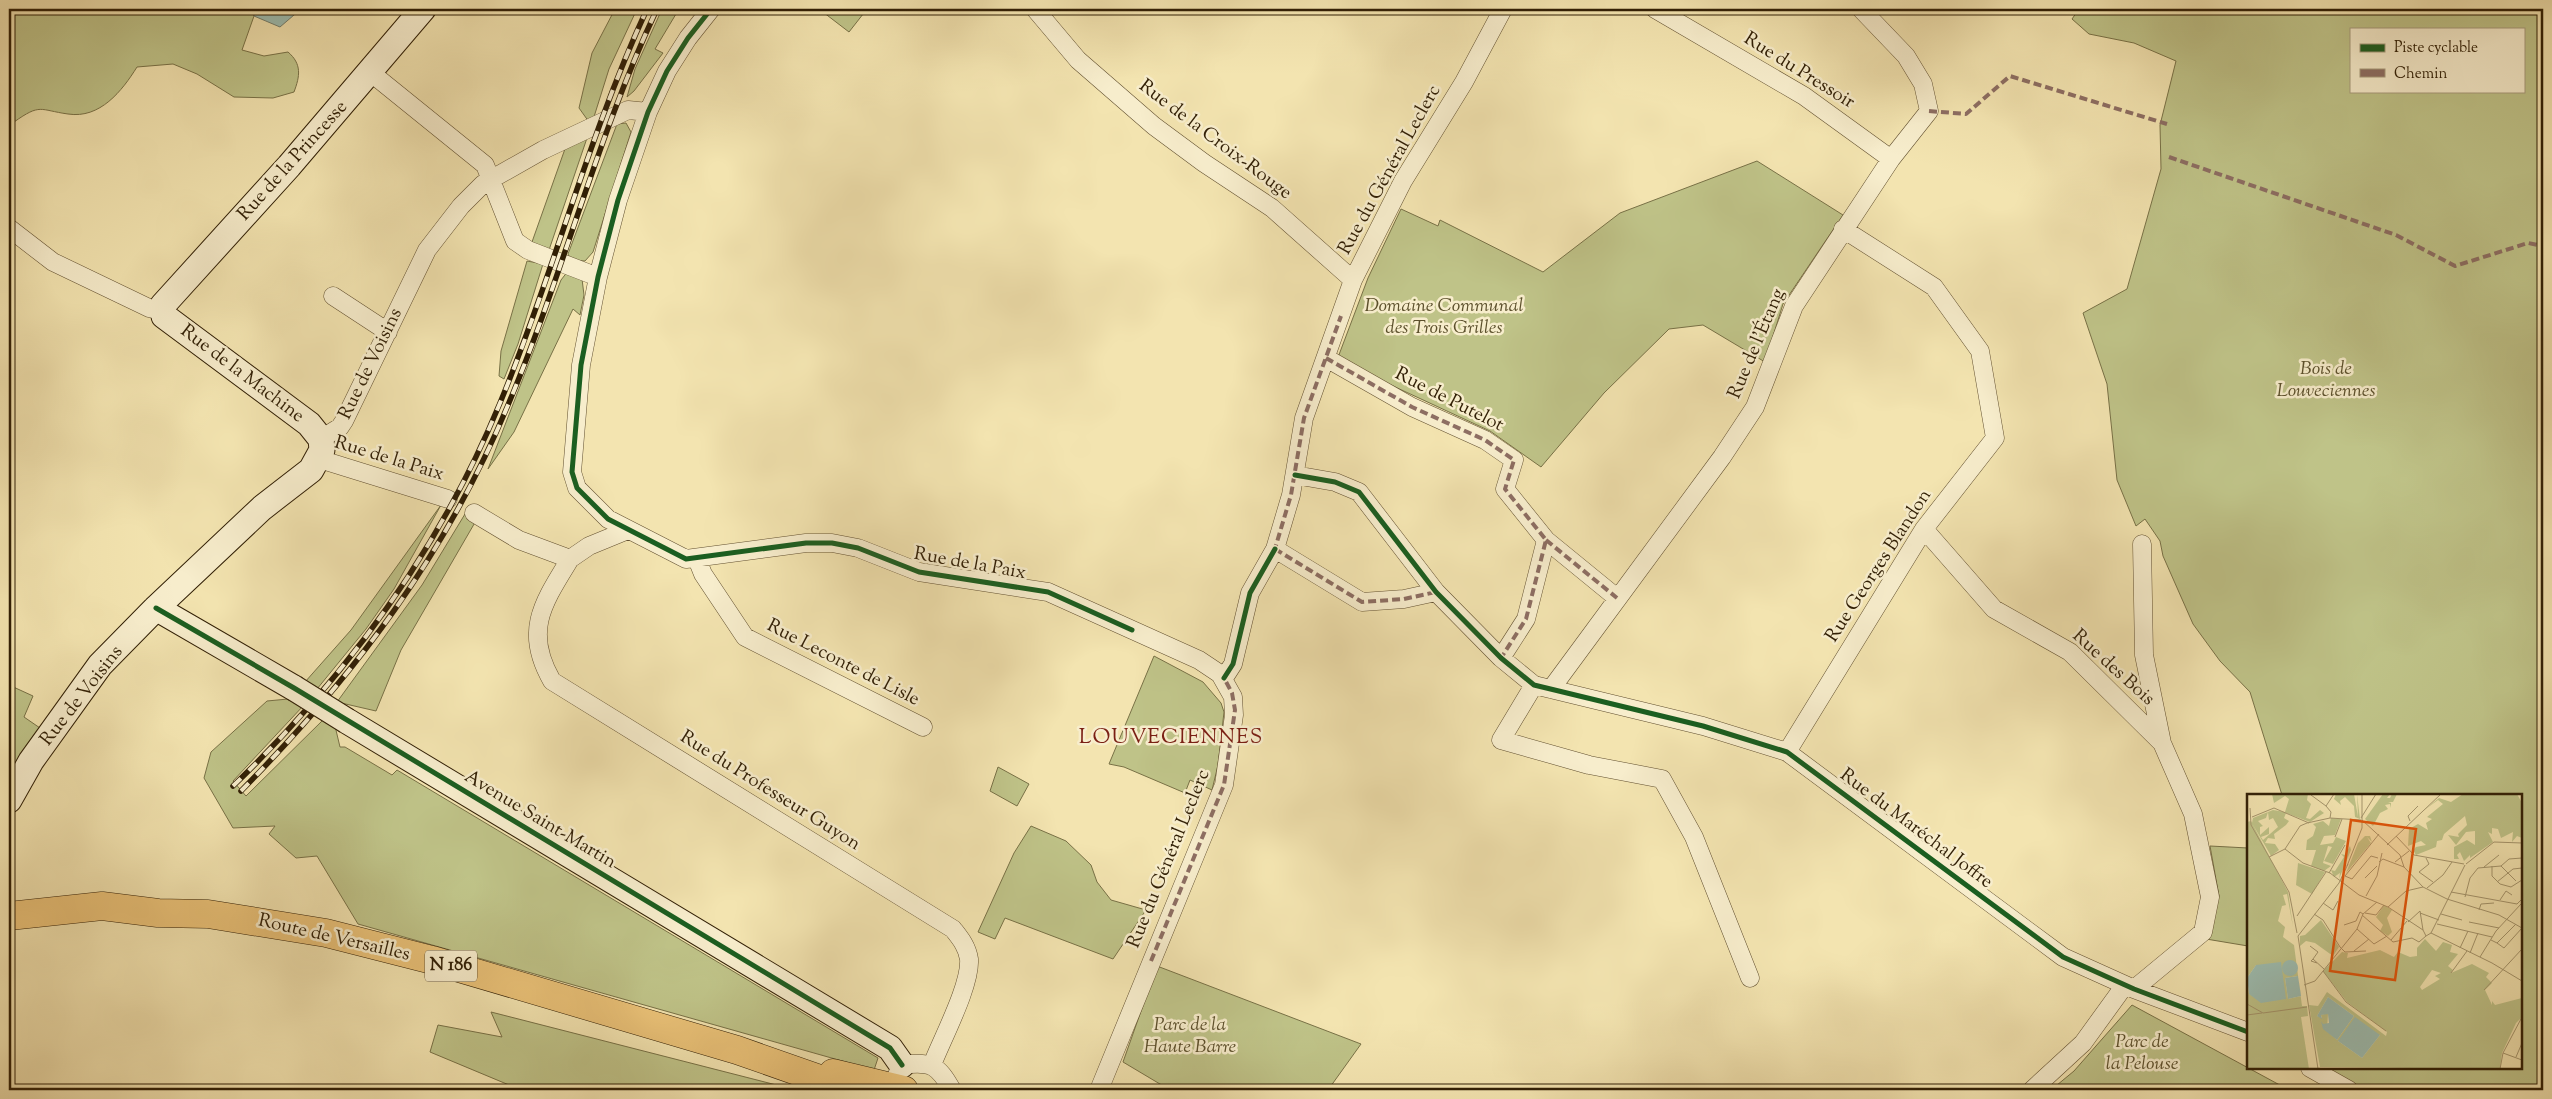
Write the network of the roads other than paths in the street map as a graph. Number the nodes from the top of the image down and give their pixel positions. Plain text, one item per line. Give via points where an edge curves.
1 (423, 9) edge
2 (710, 9) edge
3 (1035, 9) edge
4 (1502, 9) edge
5 (1655, 9) edge
6 (1861, 9) edge
7 (370, 72) junction
8 (648, 112) junction
9 (1891, 159) junction
10 (492, 178) junction
11 (9, 228) edge
12 (1843, 229) junction
13 (598, 277) junction
14 (1353, 280) junction
15 (333, 296) dead end
16 (162, 311) junction
17 (388, 332) junction
18 (1326, 358) junction
19 (320, 449) junction
20 (1295, 475) junction
21 (448, 499) dead end
22 (474, 513) dead end
23 (1924, 529) junction
24 (628, 530) junction
25 (1546, 540) junction
26 (2142, 544) dead end
27 (1275, 549) junction
28 (570, 559) junction
29 (697, 559) junction
30 (1436, 592) junction
31 (1617, 598) junction
32 (156, 608) junction
33 (1501, 658) junction
34 (1224, 678) junction
35 (1543, 687) junction
36 (924, 727) dead end
37 (2162, 743) junction
38 (1787, 752) junction
39 (9, 800) edge
40 (158, 913) junction
41 (9, 916) edge
42 (9, 930) edge
43 (1750, 978) dead end
44 (2130, 987) junction
45 (2247, 1032) edge
46 (737, 1050) junction
47 (932, 1065) junction
48 (2312, 1069) edge
49 (899, 1083) edge
50 (851, 1090) edge
51 (952, 1090) edge
52 (1099, 1090) edge
53 (2032, 1090) edge
54 (2349, 1090) edge

1 - 7 street, Rue de la Princesse
2 - 8 street via 670,66
3 - 14 street, Rue de la Croix-Rouge via 1078,60 1154,126 1272,208
4 - 14 street, Rue du Général Leclerc via 1464,82 1404,181
5 - 9 street, Rue du Pressoir via 1804,96
6 - 9 street, Rue de l'Étang via 1906,56 1923,84 1929,111
7 - 10 street via 485,165
7 - 16 street, Rue de la Princesse via 163,305
8 - 10 street, Rue de Voisins via 628,110
8 - 13 street, Rue de la Paix via 618,200
9 - 12 street, Rue de l'Étang
10 - 13 street via 516,241 528,250
10 - 17 street, Rue de Voisins via 461,206 428,250
11 - 16 street via 43,255 149,308
12 - 23 street, Rue Georges Blandon via 1934,287 1980,351 1995,438
12 - 31 street, Rue de l'Étang via 1790,313 1755,407 1722,457
13 - 24 street, Rue de la Paix via 581,365 572,472 577,488 608,518
14 - 18 street, Rue du Général Leclerc
15 - 17 street
16 - 19 street, Rue de la Machine via 164,316 309,424
17 - 19 street, Rue de Voisins via 340,428
18 - 20 street, Rue du Général Leclerc via 1304,418
18 - 25 street, Rue de Putelot via 1412,407 1485,440 1514,460 1505,489
19 - 21 street, Rue de la Paix
19 - 32 street, Rue de Voisins via 311,470 262,508
20 - 27 street, Rue du Général Leclerc
20 - 30 street via 1335,482 1359,492
22 - 28 street via 520,540
23 - 37 street, Rue des Bois via 1994,609 2070,652
23 - 38 street, Rue Georges Blandon
24 - 28 street via 590,546
24 - 29 street, Rue de la Paix via 673,554
25 - 31 street
25 - 33 street via 1526,618
26 - 37 street via 2144,656
27 - 30 street via 1362,602 1404,599
27 - 34 street, Rue du Général Leclerc via 1250,593 1233,664
28 - 47 street, Rue du Professeur Guyon via 550,591 540,615 537,646 552,681 953,928 964,943 969,959 966,981
29 - 34 street, Rue de la Paix via 806,543 858,548 919,572 1048,592 1203,662
29 - 36 street, Rue Leconte de Lisle via 703,574 745,637
30 - 33 street
31 - 35 street, Rue de l'Étang
32 - 39 street, Rue de Voisins via 100,665 31,761
32 - 49 street, Avenue Saint-Martin, bridge via 890,1048
33 - 35 street
34 - 52 street, Rue du Général Leclerc via 1232,693 1235,710 1224,785
35 - 38 street, Rue du Maréchal Joffre via 1703,726
35 - 43 street, Rue de l'Étang via 1502,740 1589,765 1662,779 1694,837
37 - 44 street via 2193,814 2210,897 2203,932
38 - 44 street, Rue du Maréchal Joffre via 2063,957
40 - 41 main road, Route de Versailles / N 186 via 102,906
40 - 42 main road, Route de Versailles / N 186
40 - 46 main road, Route de Versailles / N 186 via 208,914 326,933 432,960
44 - 45 street, Rue du Maréchal Joffre
44 - 53 street via 2084,1043
46 - 49 main road, Route de Versailles / N 186
46 - 50 main road, Route de Versailles / N 186
47 - 49 street
47 - 51 street via 944,1074
48 - 54 street

